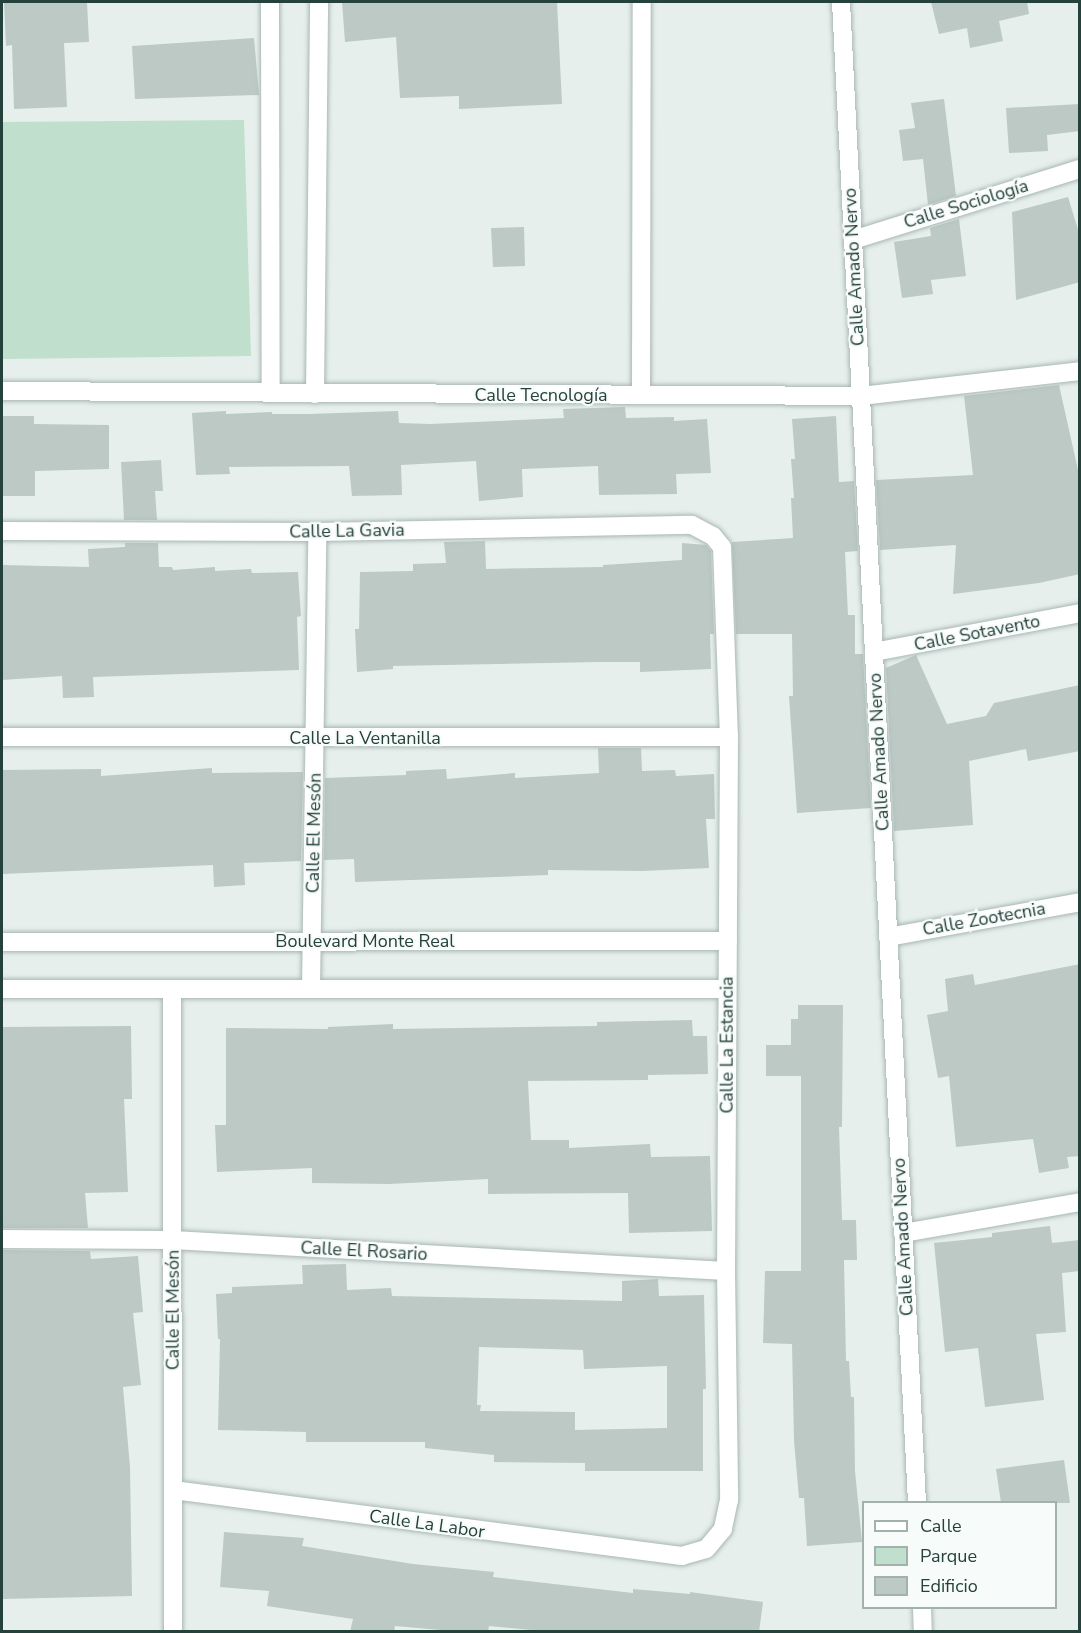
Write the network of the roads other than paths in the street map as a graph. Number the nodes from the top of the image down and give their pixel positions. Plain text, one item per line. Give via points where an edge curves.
1 (270, 2) edge
2 (319, 2) edge
3 (642, 2) edge
4 (841, 2) edge
5 (1080, 169) edge
6 (853, 240) junction
7 (1080, 371) edge
8 (2, 392) edge
9 (271, 393) junction
10 (315, 393) junction
11 (641, 395) junction
12 (861, 396) junction
13 (692, 525) joint
14 (2, 531) edge
15 (317, 532) junction
16 (1080, 613) edge
17 (874, 652) junction
18 (2, 737) edge
19 (729, 737) junction
20 (315, 739) junction
21 (1080, 902) edge
22 (888, 937) junction
23 (728, 941) junction
24 (2, 942) edge
25 (312, 942) junction
26 (2, 989) edge
27 (172, 989) junction
28 (311, 989) junction
29 (727, 989) junction
30 (1080, 1202) edge
31 (903, 1233) junction
32 (2, 1239) edge
33 (173, 1240) junction
34 (726, 1271) junction
35 (173, 1490) junction
36 (917, 1501) edge
37 (682, 1556) joint
38 (922, 1609) edge
39 (173, 1632) edge
40 (923, 1632) edge

1 - 9 street
2 - 10 street
3 - 11 street
4 - 6 street, Calle Amado Nervo
5 - 6 street, Calle Sociología
6 - 12 street, Calle Amado Nervo
7 - 12 street, Calle Tecnología
8 - 9 street, Calle Tecnología
9 - 10 street, Calle Tecnología
10 - 11 street, Calle Tecnología
11 - 12 street, Calle Tecnología
12 - 17 street, Calle Amado Nervo
13 - 15 street, Calle La Gavia
13 - 19 street, Calle La Estancia via 713,536 722,547
14 - 15 street, Calle La Gavia
15 - 20 street, Calle El Mesón
16 - 17 street, Calle Sotavento
17 - 22 street, Calle Amado Nervo
18 - 20 street, Calle La Ventanilla
19 - 20 street, Calle La Ventanilla
19 - 23 street, Calle La Estancia
20 - 25 street, Calle El Mesón
21 - 22 street, Calle Zootecnia
22 - 31 street, Calle Amado Nervo
23 - 25 street, Boulevard Monte Real
23 - 29 street, Calle La Estancia
24 - 25 street, Boulevard Monte Real
25 - 28 street, Calle El Mesón
26 - 27 street
27 - 28 street
27 - 33 street, Calle El Mesón
28 - 29 street
29 - 34 street, Calle La Estancia
30 - 31 street
31 - 36 street, Calle Amado Nervo
32 - 33 street, Calle El Rosario
33 - 34 street, Calle El Rosario
33 - 35 street, Calle El Mesón
34 - 37 street, Calle La Estancia via 729,1500 723,1529 706,1549
35 - 37 street, Calle La Labor
35 - 39 street, Calle El Mesón
38 - 40 street

